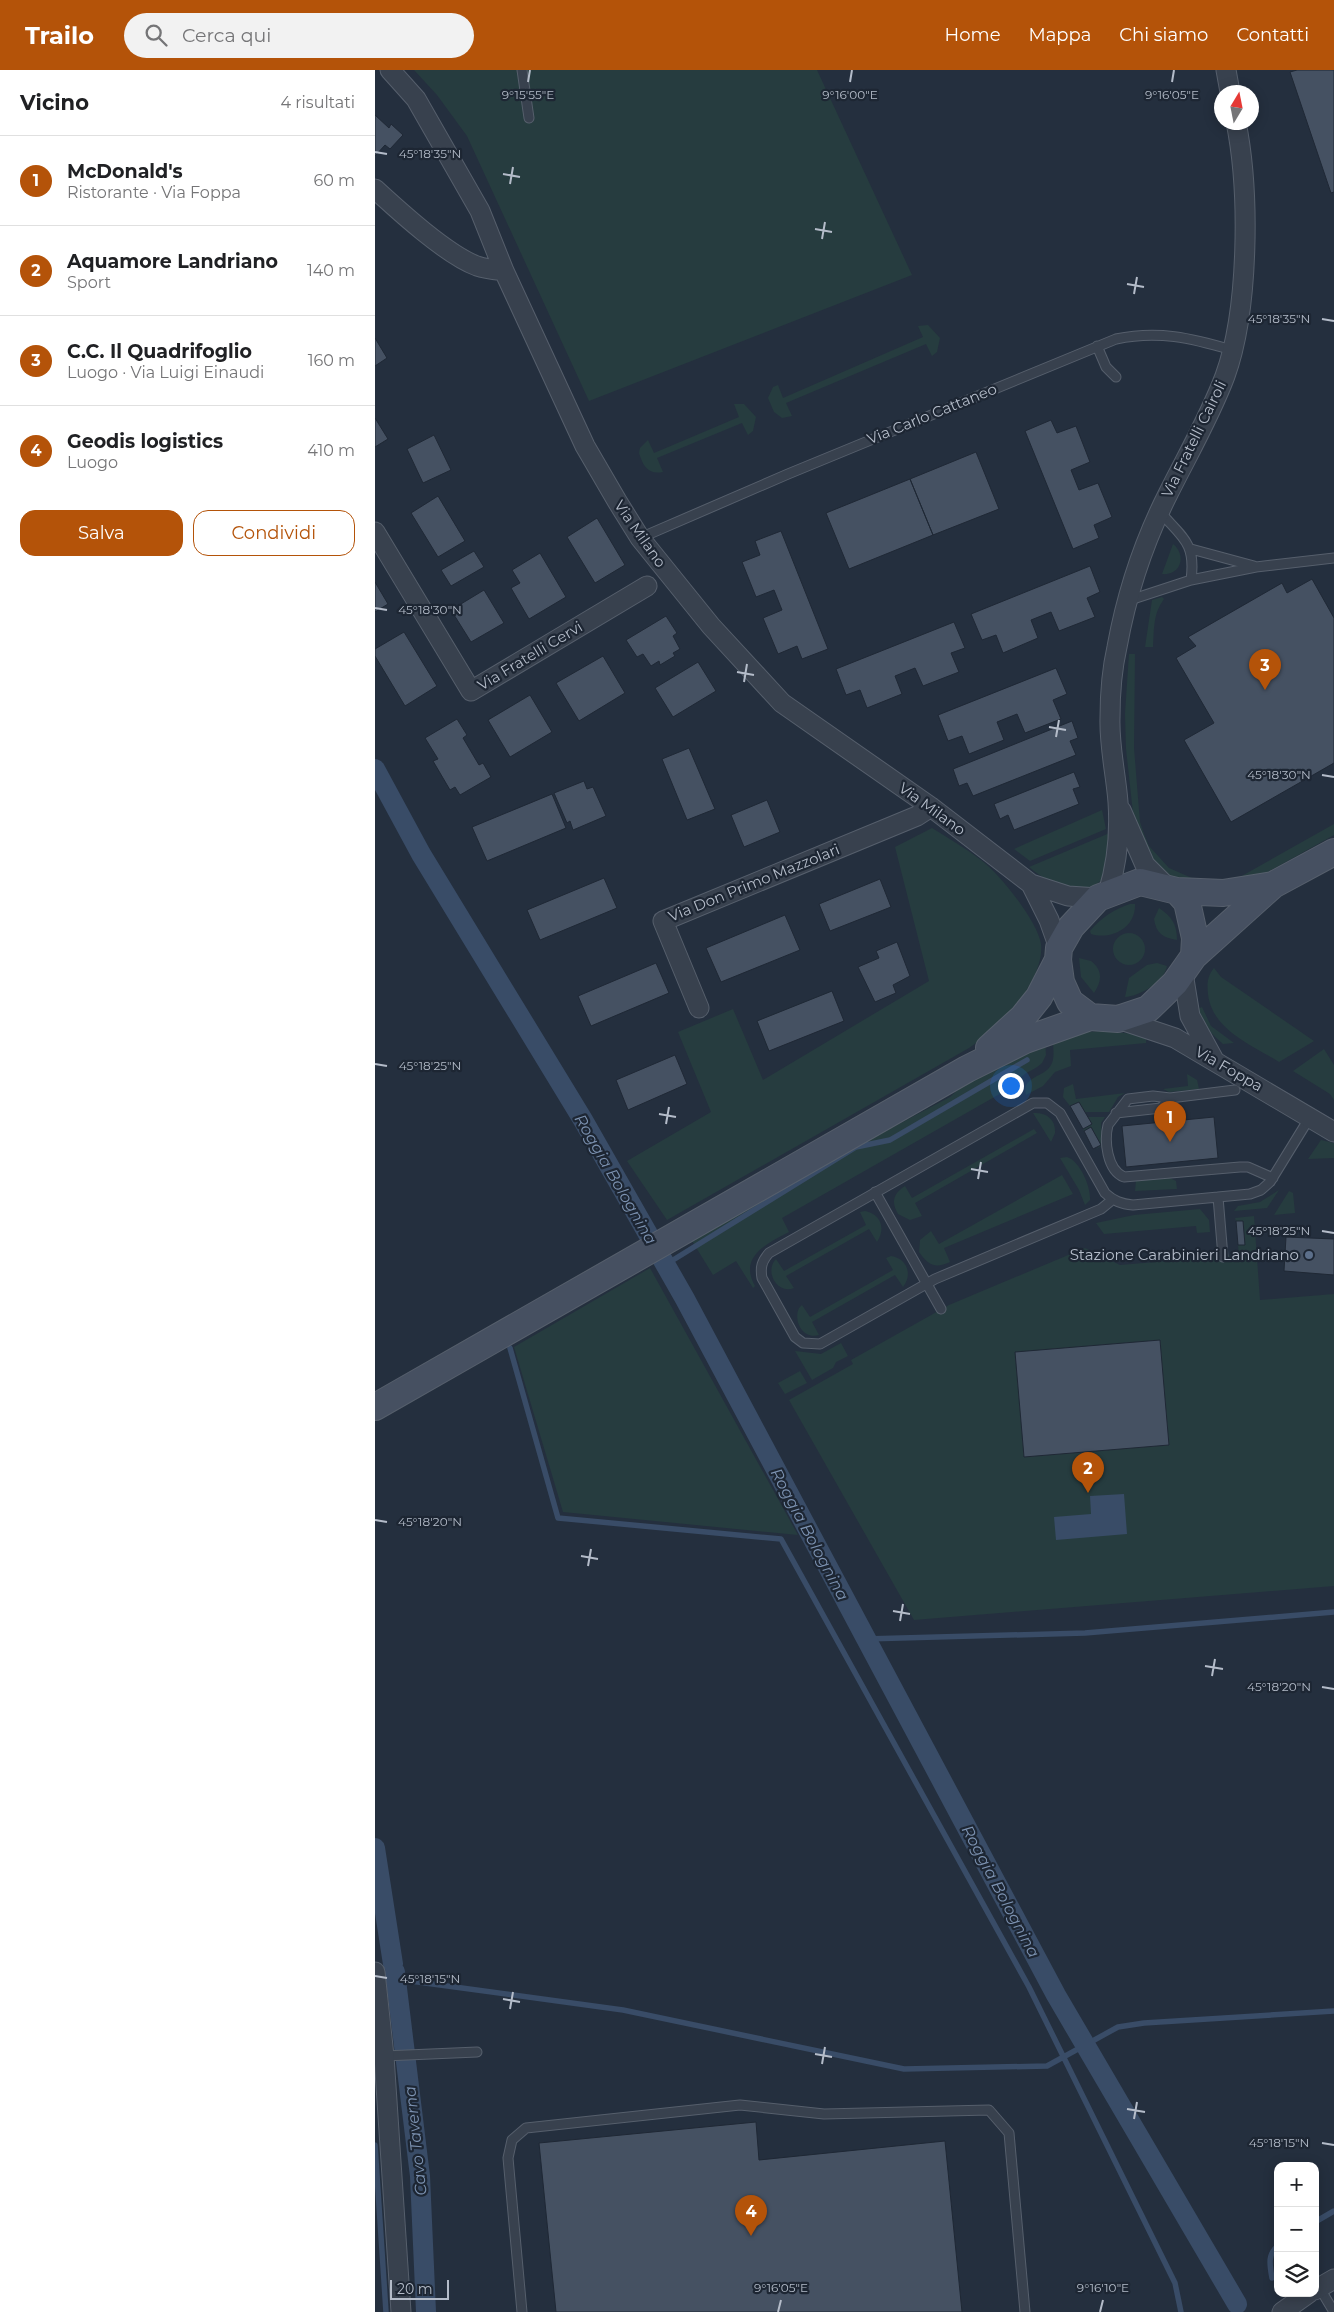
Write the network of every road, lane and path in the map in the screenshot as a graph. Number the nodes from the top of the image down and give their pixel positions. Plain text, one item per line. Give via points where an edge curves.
1 (390, 70) edge
2 (521, 70) edge
3 (1226, 70) edge
4 (1229, 85) edge
5 (529, 118) dead end
6 (1237, 130) edge
7 (375, 189) edge
8 (504, 271) junction
9 (1097, 346) junction
10 (1232, 350) junction
11 (1116, 377) dead end
12 (1160, 512) junction
13 (375, 532) edge
14 (640, 538) junction
15 (1191, 549) junction
16 (1334, 558) edge
17 (1257, 566) junction
18 (1191, 580) junction
19 (647, 586) dead end
20 (1126, 601) junction
21 (1118, 804) junction
22 (931, 807) junction
23 (1334, 852) edge
24 (1031, 884) junction
25 (1273, 885) junction
26 (1173, 889) junction
27 (1103, 896) junction
28 (1058, 954) junction
29 (1188, 964) junction
30 (699, 1008) dead end
31 (1090, 1017) junction
32 (1118, 1019) junction
33 (1214, 1060) junction
34 (967, 1068) junction
35 (1235, 1090) dead end
36 (1310, 1117) junction
37 (1334, 1132) edge
38 (1273, 1178) junction
39 (875, 1192) junction
40 (1217, 1197) junction
41 (1112, 1200) junction
42 (1223, 1257) dead end
43 (927, 1284) junction
44 (941, 1308) dead end
45 (375, 1408) edge
46 (375, 1972) edge
47 (477, 2052) dead end
48 (385, 2056) junction
49 (1319, 2287) edge
50 (1304, 2297) edge
51 (401, 2312) edge
52 (522, 2312) edge
53 (1025, 2312) edge
54 (1282, 2312) edge
55 (1334, 2312) edge

1 - 8 street, Via Milano via 416,99 448,153 480,211
2 - 5 lane
3 - 4 street
6 - 10 street, Via Fratelli Cairoli via 1245,212 1245,259
7 - 8 street via 403,215 463,259 478,267
8 - 14 street, Via Milano via 585,446
9 - 10 lane, Via Carlo Cattaneo via 1140,334 1153,334 1195,339
9 - 11 lane via 1106,367
9 - 14 lane, Via Carlo Cattaneo
10 - 12 street, Via Fratelli Cairoli via 1213,404
12 - 15 lane
12 - 20 street, Via Fratelli Cairoli via 1135,568
13 - 19 street, Via Fratelli Cervi via 471,691
14 - 22 street, Via Milano via 711,626 782,703
15 - 17 lane
15 - 18 lane
16 - 17 lane
17 - 18 lane
18 - 20 lane
20 - 21 street, Via Fratelli Cairoli via 1116,649 1109,720
21 - 26 street via 1145,865
21 - 27 street via 1115,870
22 - 24 street, Via Milano
22 - 30 street, Via Don Primo Mazzolari via 917,816 663,921
23 - 25 main road
24 - 27 street, Via Milano via 1068,896
24 - 28 street, Via Milano via 1049,920
25 - 26 main road via 1223,893
25 - 29 main road
26 - 27 main road via 1140,882
26 - 29 main road via 1187,902 1195,938
27 - 28 main road via 1071,927
28 - 31 main road via 1061,982 1070,1002
28 - 34 main road via 1039,997 1023,1017
29 - 32 main road via 1148,1009
29 - 33 street via 1190,1016
31 - 32 main road
31 - 34 main road via 1025,1040
32 - 33 street, Via Foppa via 1175,1038
33 - 36 street, Via Foppa
34 - 45 main road
35 - 38 lane via 1170,1098 1128,1099 1108,1125 1110,1165 1118,1175 1131,1177 1248,1167
36 - 37 street, Via Foppa
36 - 38 lane
38 - 40 lane via 1261,1190 1250,1194
39 - 41 lane via 1025,1106 1039,1102 1053,1105 1060,1113
39 - 43 lane
39 - 43 lane via 769,1253 763,1260 762,1278 795,1337 803,1343 820,1344
40 - 41 lane via 1133,1205
40 - 42 lane
41 - 43 lane via 1101,1209
43 - 44 lane
46 - 48 street
47 - 48 lane
48 - 51 street
49 - 55 lane
50 - 54 street
52 - 53 lane via 508,2158 513,2140 526,2128 741,2105 824,2114 989,2110 1009,2133

